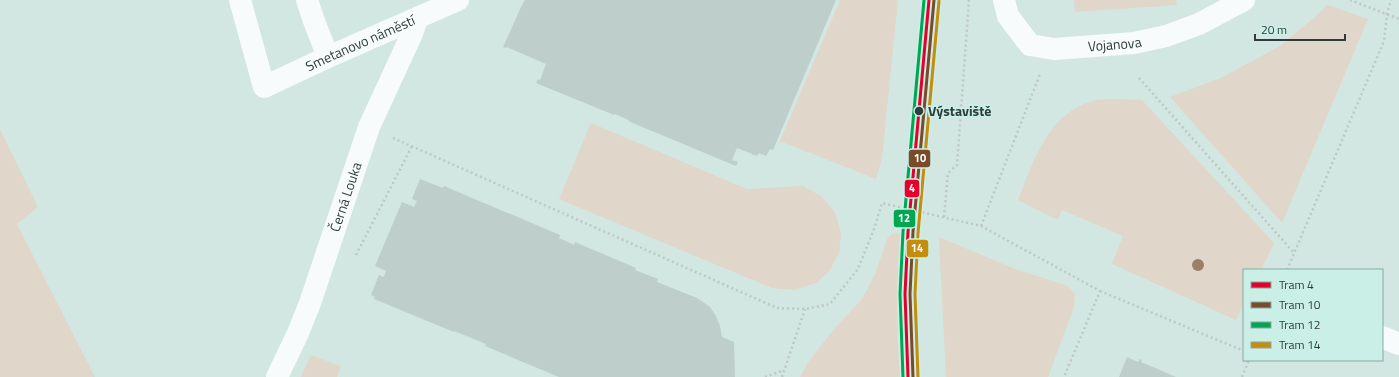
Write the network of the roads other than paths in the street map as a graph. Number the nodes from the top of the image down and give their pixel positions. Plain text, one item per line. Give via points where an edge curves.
1 (240, 0) edge
2 (458, 0) edge
3 (1004, 0) edge
4 (1244, 0) edge
5 (309, 1) edge
6 (417, 18) junction
7 (328, 57) junction
8 (1383, 336) edge
9 (1399, 344) edge
10 (277, 377) edge

1 - 7 street, Smetanovo náměstí via 264,87
2 - 6 street, Smetanovo náměstí
3 - 4 street, Vojanova via 1008,16 1030,45 1054,49 1134,43 1166,36 1199,24
5 - 7 street
6 - 7 street, Smetanovo náměstí
6 - 10 street, Černá Louka via 369,127 310,303
8 - 9 street

